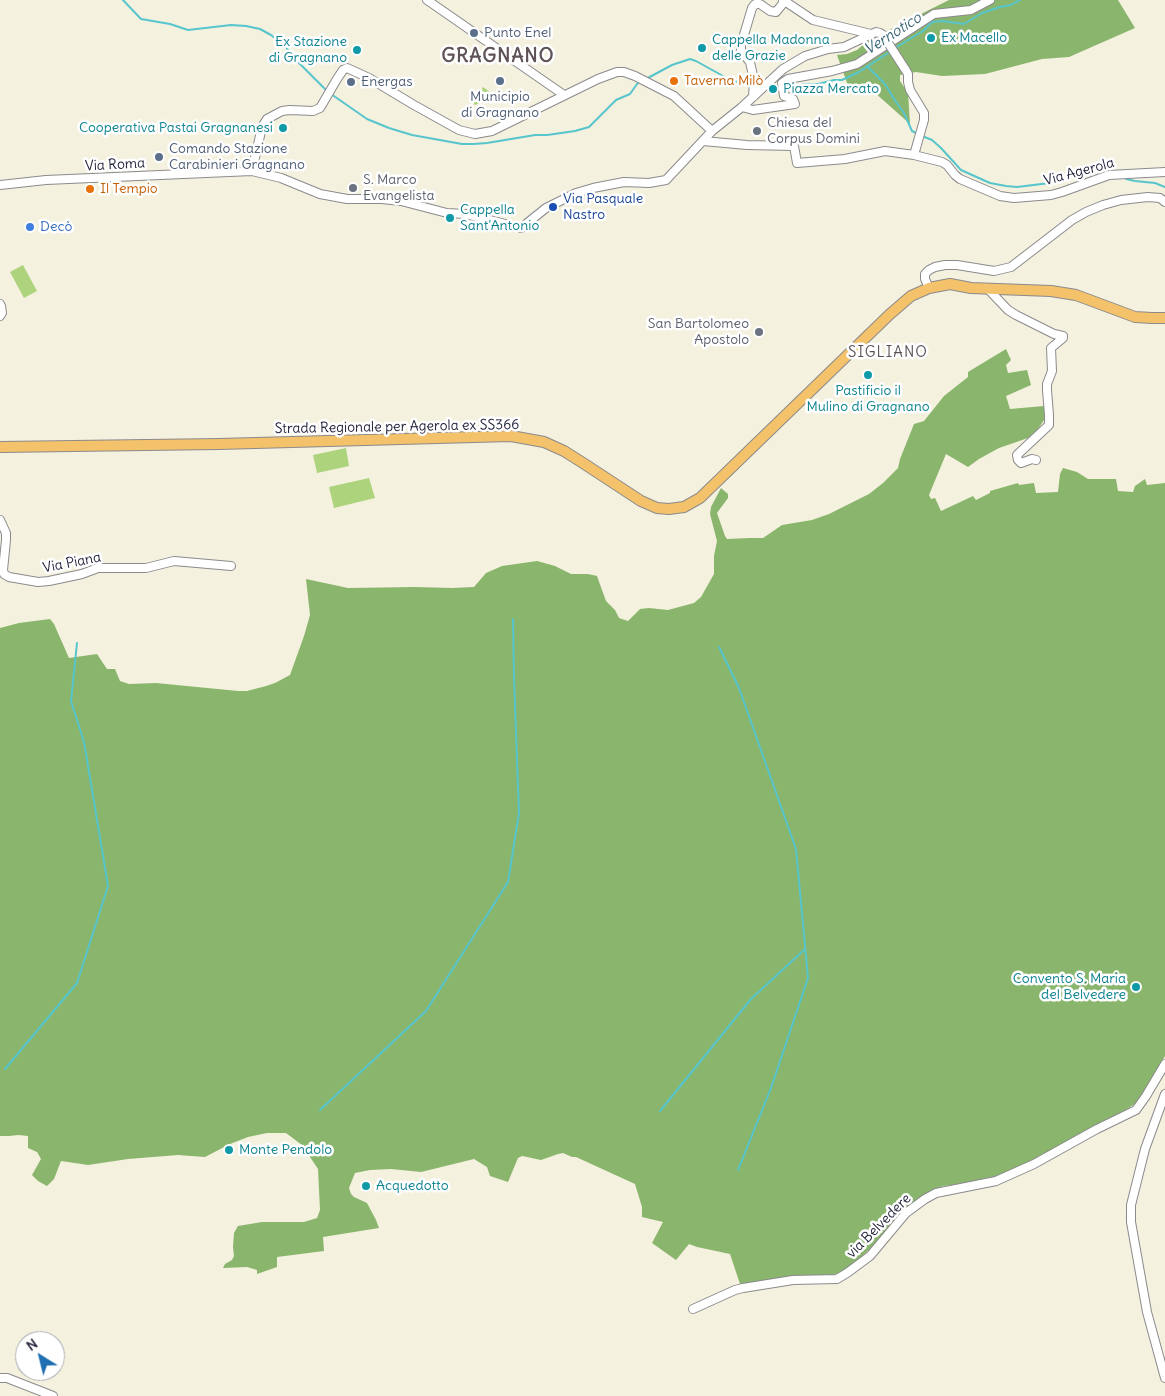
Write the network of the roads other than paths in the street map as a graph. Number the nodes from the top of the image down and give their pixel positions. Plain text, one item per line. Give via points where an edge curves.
1 (427, 0) edge
2 (990, 0) edge
3 (784, 1) edge
4 (846, 29) junction
5 (871, 34) junction
6 (849, 44) junction
7 (564, 95) junction
8 (752, 97) junction
9 (742, 107) junction
10 (712, 131) junction
11 (703, 141) junction
12 (914, 155) junction
13 (1165, 167) edge
14 (252, 170) junction
15 (1161, 172) edge
16 (0, 185) edge
17 (1165, 202) edge
18 (929, 288) junction
19 (987, 288) junction
20 (0, 304) edge
21 (0, 316) edge
22 (1165, 318) edge
23 (0, 447) edge
24 (1036, 460) dead end
25 (0, 520) edge
26 (231, 566) dead end
27 (1165, 1064) edge
28 (1165, 1094) edge
29 (694, 1309) dead end
30 (0, 1378) edge
31 (1165, 1378) edge
32 (53, 1396) edge

1 - 7 street
2 - 9 street via 970,10 934,14 858,64 788,79 782,83 784,96 793,99 795,104 753,110
3 - 4 street via 813,20
3 - 8 street via 776,12 760,4 752,8 741,45 741,51 750,62 754,80
4 - 5 street
4 - 6 street via 850,32
5 - 6 street
5 - 12 street, bridge via 880,33 905,69 910,90 924,113
6 - 8 street via 805,56 783,69
7 - 10 street via 598,79 624,72 674,96
7 - 14 street via 492,132 475,134 459,130 347,68 314,112 282,110 268,118 262,127
8 - 9 street
9 - 10 street
10 - 11 street
11 - 12 street, Via Agerola via 794,146 797,163 885,152
11 - 14 street, Via Roma via 666,180 624,182 576,192 546,208 521,228 402,201 347,199 318,194
12 - 15 street, Via Agerola via 942,162 955,175 974,185 1014,198 1051,195 1109,174
13 - 15 street
14 - 16 street, Via Roma
17 - 18 street via 1148,197 1103,204 1072,220 1011,267 994,271 945,265 925,274
18 - 19 main road, Strada Regionale per Agerola ex SS366 via 950,284
18 - 23 main road, Strada Regionale per Agerola ex SS366 via 911,296 889,315 700,498 684,507 657,508 564,451 544,442 511,436
19 - 22 main road, Strada Regionale per Agerola ex SS366 via 1076,295 1135,317
19 - 24 street via 1008,310 1063,336 1051,348 1052,371 1047,384 1049,425 1017,455 1021,462
20 - 21 street
25 - 26 street, Via Piana via 6,533 3,570 9,577 49,581 98,568 146,568 174,561
27 - 29 street, via Belvedere via 1136,1110 996,1181 936,1193 924,1199 906,1213 870,1256 837,1279 793,1280 743,1288
28 - 31 street via 1145,1149 1130,1205 1147,1312
30 - 32 street

